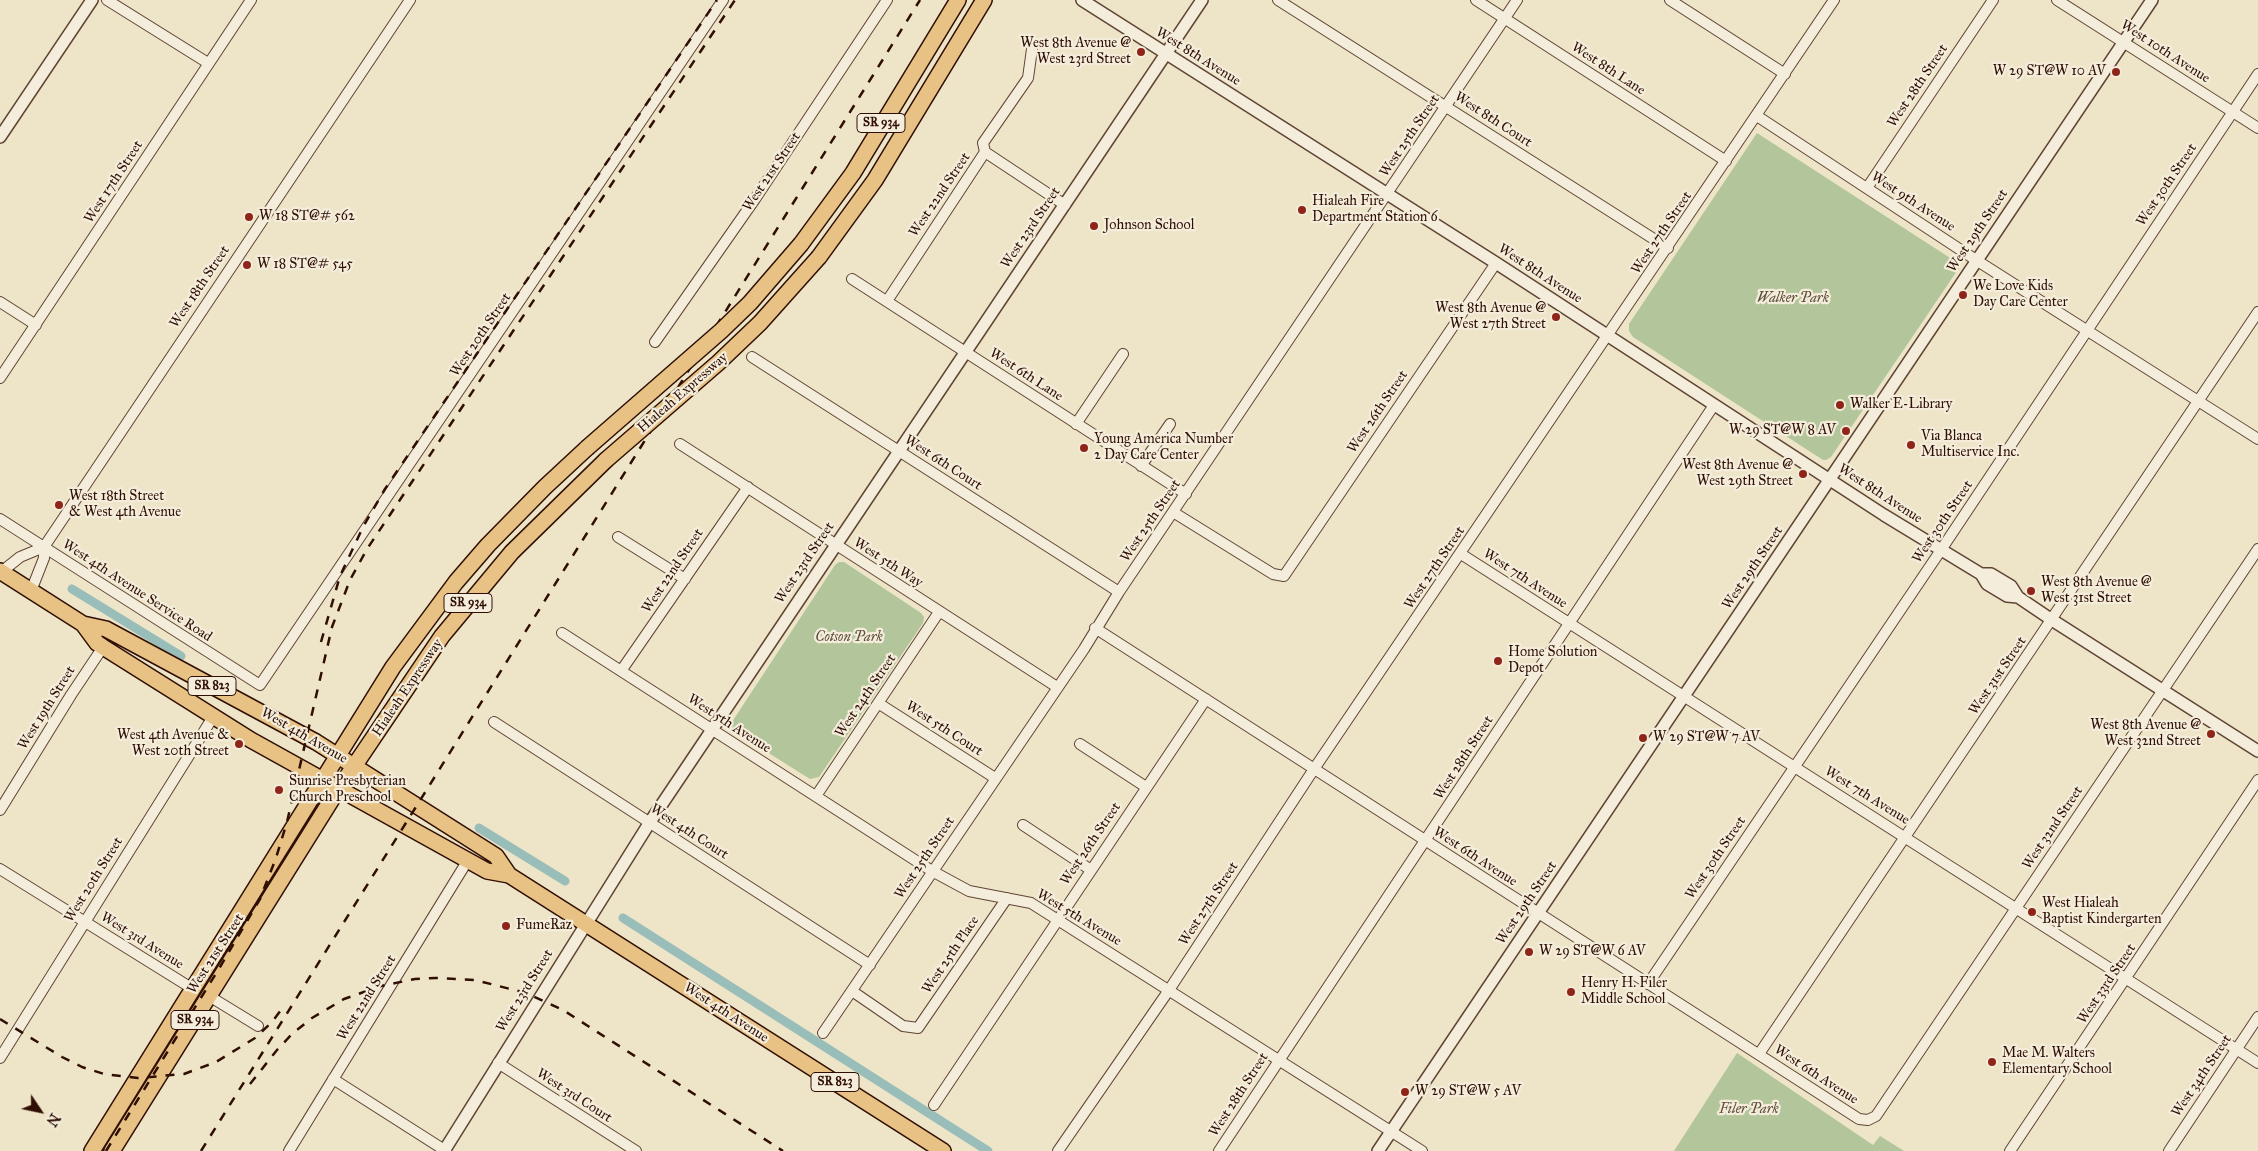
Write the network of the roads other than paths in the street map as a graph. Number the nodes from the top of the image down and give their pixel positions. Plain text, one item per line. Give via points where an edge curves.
1 (92, 0) edge
2 (107, 0) edge
3 (251, 0) edge
4 (410, 0) edge
5 (723, 0) edge
6 (887, 0) edge
7 (958, 0) edge
8 (984, 0) edge
9 (1082, 0) edge
10 (1202, 0) edge
11 (1278, 0) edge
12 (1476, 0) edge
13 (1517, 0) edge
14 (1670, 0) edge
15 (1834, 0) edge
16 (1992, 0) edge
17 (2057, 0) edge
18 (2152, 0) edge
19 (1505, 19) junction
20 (2124, 42) junction
21 (1032, 49) dead end
22 (1165, 54) junction
23 (208, 63) junction
24 (1785, 74) junction
25 (2258, 74) edge
26 (1446, 106) junction
27 (2233, 112) junction
28 (1757, 116) junction
29 (2258, 128) edge
30 (0, 137) edge
31 (986, 152) junction
32 (1726, 161) junction
33 (1867, 188) junction
34 (1387, 194) junction
35 (1065, 205) junction
36 (1668, 248) junction
37 (1976, 260) junction
38 (1496, 263) junction
39 (852, 279) dead end
40 (887, 301) junction
41 (0, 302) edge
42 (2258, 312) edge
43 (36, 325) junction
44 (2087, 329) junction
45 (1609, 336) junction
46 (655, 342) dead end
47 (964, 352) junction
48 (1122, 354) dead end
49 (752, 357) dead end
50 (0, 378) edge
51 (2198, 401) junction
52 (1714, 404) junction
53 (1076, 424) junction
54 (1170, 424) dead end
55 (2258, 438) edge
56 (680, 444) dead end
57 (898, 450) junction
58 (1141, 466) junction
59 (1831, 480) junction
60 (748, 487) junction
61 (1186, 494) junction
62 (1173, 512) junction
63 (0, 519) edge
64 (618, 537) dead end
65 (835, 545) junction
66 (44, 547) junction
67 (2258, 549) edge
68 (1941, 550) junction
69 (1461, 554) junction
70 (0, 572) edge
71 (685, 579) junction
72 (31, 591) junction
73 (1119, 592) junction
74 (939, 612) junction
75 (2052, 620) junction
76 (82, 624) junction
77 (1570, 624) junction
78 (1095, 628) junction
79 (562, 633) dead end
80 (103, 647) junction
81 (621, 671) junction
82 (260, 685) joint
83 (1058, 687) junction
84 (2161, 691) junction
85 (1685, 696) junction
86 (1206, 699) junction
87 (878, 703) junction
88 (213, 717) junction
89 (494, 722) dead end
90 (712, 730) junction
91 (1080, 744) dead end
92 (2258, 751) edge
93 (338, 755) junction
94 (355, 766) junction
95 (1794, 766) junction
96 (1314, 769) junction
97 (995, 778) junction
98 (2258, 780) edge
99 (323, 781) junction
100 (1146, 787) junction
101 (339, 789) junction
102 (816, 796) junction
103 (0, 810) edge
104 (650, 822) junction
105 (1023, 825) dead end
106 (1906, 836) junction
107 (1426, 842) junction
108 (468, 860) junction
109 (0, 869) edge
110 (1091, 870) junction
111 (932, 871) junction
112 (509, 874) junction
113 (1007, 898) junction
114 (2016, 908) junction
115 (1537, 914) junction
116 (1058, 919) junction
117 (85, 922) junction
118 (585, 923) junction
119 (870, 965) junction
120 (2127, 979) junction
121 (1648, 984) junction
122 (193, 989) junction
123 (1169, 990) junction
124 (852, 991) junction
125 (209, 996) junction
126 (2258, 1017) edge
127 (258, 1026) dead end
128 (823, 1033) dead end
129 (2236, 1050) junction
130 (1759, 1054) junction
131 (0, 1058) edge
132 (1279, 1060) junction
133 (498, 1063) junction
134 (2258, 1063) edge
135 (333, 1079) junction
136 (934, 1105) dead end
137 (1868, 1120) joint
138 (1391, 1132) junction
139 (92, 1151) edge
140 (112, 1151) edge
141 (289, 1151) edge
142 (445, 1151) edge
143 (636, 1151) edge
144 (943, 1151) edge
145 (1058, 1151) edge
146 (1219, 1151) edge
147 (1378, 1151) edge
148 (1422, 1151) edge
149 (2010, 1151) edge
150 (2169, 1151) edge

1 - 30 street
2 - 23 street
3 - 23 street, West 17th Street
4 - 66 street, West 18th Street
5 - 82 street, West 20th Street
6 - 46 street, West 21st Street via 739,223
7 - 93 main road, Hialeah Expressway / SR 934, bridge via 853,173 801,244 721,331 587,448 513,519 456,582 393,667
8 - 94 main road, Hialeah Expressway / SR 934, bridge via 875,180 819,257 718,363 547,516 474,595 412,679
9 - 22 street, West 8th Avenue
10 - 22 street, West 23rd Street
11 - 26 street, West 8th Court
12 - 19 street, West 8th Lane
13 - 19 street, West 25th Street
14 - 24 street
15 - 24 street, West 27th Street
16 - 33 street, West 28th Street
17 - 20 street, West 10th Avenue
18 - 20 street, West 29th Street
19 - 26 street, West 25th Street
19 - 32 street, West 8th Lane
20 - 27 street, West 10th Avenue
20 - 37 street, West 29th Street
21 - 31 street, West 22nd Street via 1028,78 983,143
22 - 34 street, West 8th Avenue
22 - 35 street, West 23rd Street
23 - 43 street, West 17th Street
24 - 28 street, West 27th Street
25 - 27 street, West 30th Street
26 - 34 street, West 25th Street
26 - 36 street, West 8th Court
27 - 29 street, West 10th Avenue
27 - 44 street, West 30th Street
28 - 32 street, West 27th Street
28 - 33 street, West 9th Avenue
31 - 35 street
31 - 40 street, West 22nd Street
32 - 36 street, West 27th Street
33 - 37 street, West 9th Avenue
34 - 38 street, West 8th Avenue
34 - 61 street, West 25th Street
35 - 47 street, West 23rd Street
36 - 45 street, West 27th Street
37 - 44 street, West 9th Avenue
37 - 59 street, West 29th Street
38 - 45 street, West 8th Avenue
38 - 62 street, West 26th Street via 1284,576 1273,574
39 - 40 street, West 6th Lane
40 - 47 street, West 6th Lane
41 - 43 street
42 - 51 street, West 31st Street
43 - 50 street, West 17th Street
44 - 51 street, West 9th Avenue
44 - 68 street, West 30th Street
45 - 52 street, West 8th Avenue
45 - 69 street, West 27th Street
47 - 53 street, West 6th Lane
47 - 57 street, West 23rd Street
48 - 53 street
49 - 57 street, West 6th Court
51 - 55 street, West 9th Avenue
51 - 75 street, West 31st Street
52 - 59 street, West 8th Avenue
52 - 77 street, West 28th Street
53 - 58 street, West 6th Lane
54 - 58 street
56 - 60 street, West 5th Way
57 - 65 street, West 23rd Street
57 - 73 street, West 6th Court
58 - 61 street, West 6th Lane
59 - 68 street, West 8th Avenue
59 - 85 street, West 29th Street
60 - 65 street, West 5th Way
60 - 71 street, West 22nd Street
61 - 62 street, West 25th Street
62 - 73 street, West 25th Street
63 - 66 street, West 4th Avenue Service Road
64 - 71 street
65 - 74 street, West 5th Way
65 - 90 street, West 23rd Street
66 - 70 street via 20,557
66 - 72 street via 44,558
66 - 82 street, West 4th Avenue Service Road
67 - 84 street, West 32nd Street
68 - 75 street, West 8th Avenue via 1981,574 1987,584 2007,596 2018,597
68 - 95 street, West 30th Street
69 - 77 street, West 7th Avenue
69 - 96 street, West 27th Street
70 - 72 main road, West 4th Avenue / SR 823
71 - 81 street, West 22nd Street
72 - 76 main road, West 4th Avenue / SR 823
73 - 78 street, West 25th Street
74 - 83 street, West 5th Way
74 - 87 street, West 24th Street
75 - 84 street, West 8th Avenue
75 - 106 street, West 31st Street
76 - 80 main road, West 4th Avenue / SR 823
76 - 93 main road, West 4th Avenue / SR 823 via 106,629
77 - 85 street, West 7th Avenue
77 - 107 street, West 28th Street
78 - 83 street, West 25th Street
78 - 86 street, West 6th Avenue
79 - 81 street, West 5th Avenue
80 - 88 main road, West 4th Avenue / SR 823
80 - 103 street, West 19th Street
81 - 90 street, West 5th Avenue
83 - 97 street, West 25th Street
84 - 92 street, West 8th Avenue
84 - 114 street, West 32nd Street
85 - 95 street, West 7th Avenue
85 - 115 street, West 29th Street
86 - 96 street, West 6th Avenue
86 - 100 street, West 26th Street
87 - 97 street, West 5th Court
87 - 102 street, West 24th Street
88 - 99 main road, West 4th Avenue / SR 823
88 - 117 street, West 20th Street
89 - 104 street, West 4th Court
90 - 102 street, West 5th Avenue
90 - 104 street, West 23rd Street
91 - 100 street
93 - 94 main road, West 4th Avenue / SR 823
93 - 99 main road, West 21st Street / SR 934
94 - 101 main road, West 21st Street / SR 934
94 - 112 main road, West 4th Avenue / SR 823 via 496,856
95 - 106 street, West 7th Avenue
95 - 121 street, West 30th Street
96 - 107 street, West 6th Avenue
96 - 123 street, West 27th Street
97 - 111 street, West 25th Street
98 - 120 street, West 33rd Street
99 - 101 main road, West 4th Avenue / SR 823
99 - 122 main road, West 21st Street / SR 934
100 - 110 street, West 26th Street
101 - 108 main road, West 4th Avenue / SR 823
101 - 125 main road, West 21st Street / SR 934
102 - 111 street, West 5th Avenue
104 - 118 street, West 23rd Street
104 - 119 street, West 4th Court
105 - 110 street
106 - 114 street, West 7th Avenue
106 - 130 street, West 31st Street
107 - 115 street, West 6th Avenue
107 - 132 street, West 28th Street
108 - 112 main road, West 4th Avenue / SR 823 via 487,871
108 - 135 street, West 22nd Street
109 - 117 street, West 3rd Avenue
110 - 116 street, West 26th Street
111 - 113 street, West 5th Avenue via 969,891
111 - 119 street, West 25th Street
112 - 118 main road, West 4th Avenue / SR 823
113 - 116 street, West 5th Avenue via 1031,903
113 - 124 street, West 25th Place via 918,1028 903,1026
114 - 120 street, West 7th Avenue
114 - 137 street, West 32nd Street via 1876,1116
115 - 121 street, West 6th Avenue
115 - 138 street, West 29th Street
116 - 123 street, West 5th Avenue
116 - 136 street, West 26th Street
117 - 122 street, West 3rd Avenue
117 - 131 street, West 20th Street
118 - 133 street, West 23rd Street
118 - 144 main road, West 4th Avenue / SR 823
119 - 124 street, West 25th Street
120 - 129 street, West 7th Avenue
120 - 149 street, West 33rd Street
121 - 130 street, West 6th Avenue
122 - 139 main road, West 21st Street / SR 934
123 - 132 street, West 5th Avenue
123 - 145 street, West 27th Street
124 - 128 street, West 25th Street
125 - 127 street
125 - 140 main road, West 21st Street / SR 934
126 - 129 street, West 34th Street
129 - 134 street, West 7th Avenue
129 - 150 street, West 34th Street
130 - 137 street, West 6th Avenue via 1859,1119
132 - 138 street, West 5th Avenue
132 - 146 street, West 28th Street
133 - 142 street, West 23rd Street
133 - 143 street, West 3rd Court
135 - 141 street, West 22nd Street
135 - 142 street
138 - 147 street, West 29th Street
138 - 148 street, West 5th Avenue

